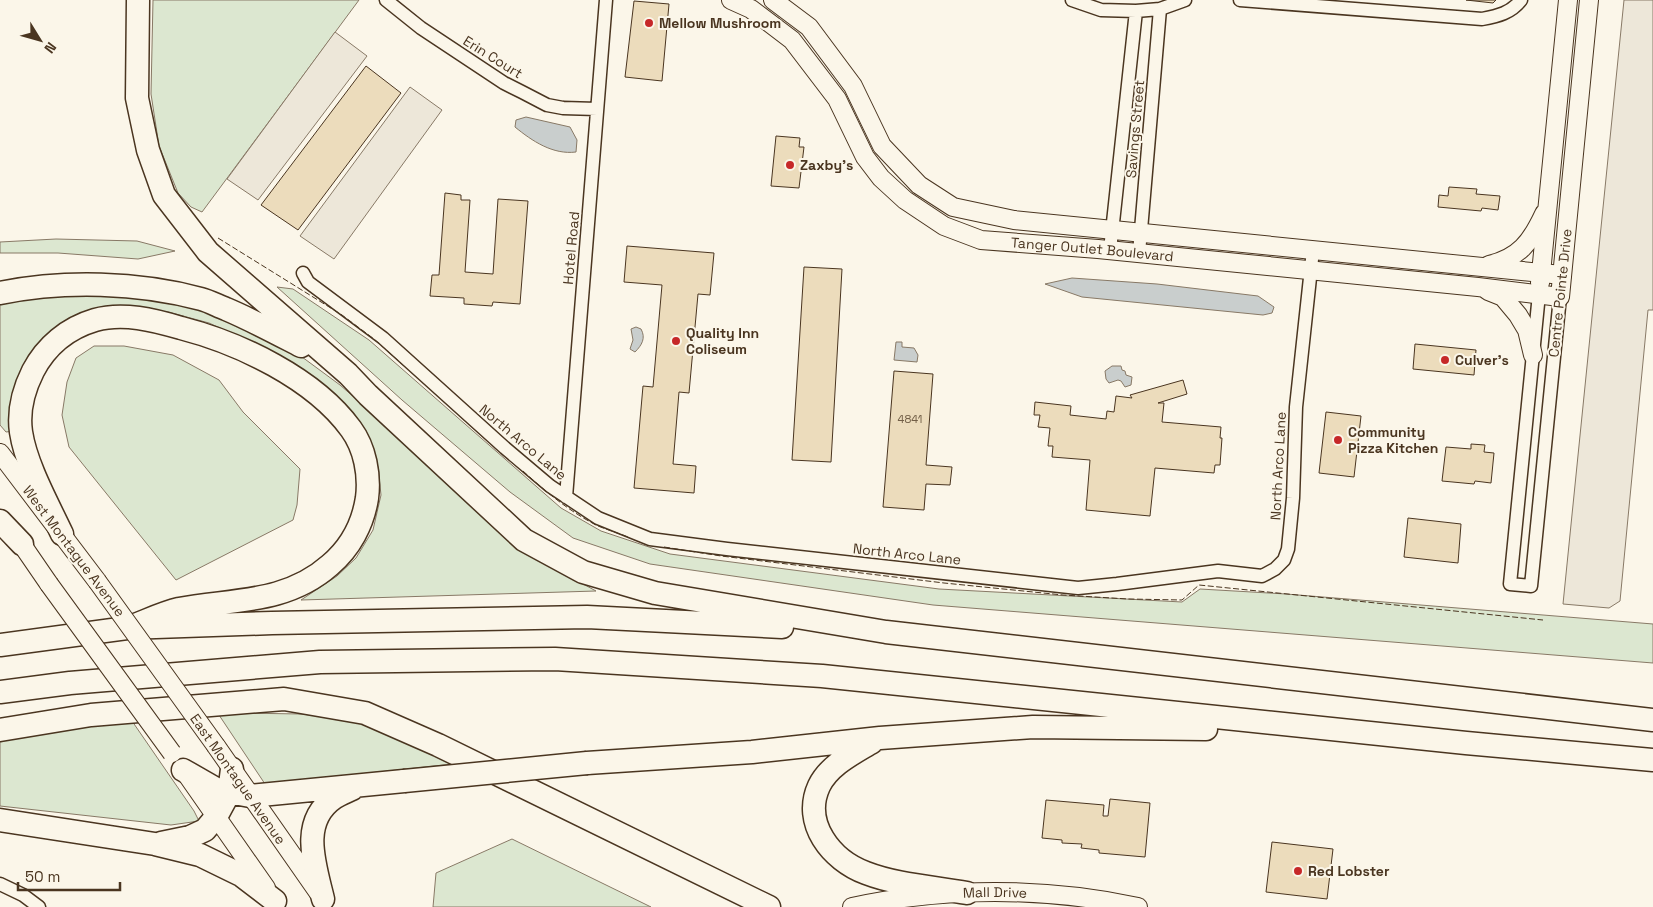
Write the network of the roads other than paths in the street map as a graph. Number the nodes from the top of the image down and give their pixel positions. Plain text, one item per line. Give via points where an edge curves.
1 (138, 0) edge
2 (386, 0) edge
3 (606, 0) edge
4 (731, 0) edge
5 (773, 0) edge
6 (1072, 0) edge
7 (1185, 0) edge
8 (1240, 0) edge
9 (1409, 0) edge
10 (1521, 0) edge
11 (1568, 0) edge
12 (1589, 0) edge
13 (1102, 5) edge
14 (1160, 9) junction
15 (1136, 11) junction
16 (1408, 13) junction
17 (597, 109) junction
18 (1548, 206) junction
19 (1112, 230) junction
20 (1141, 232) junction
21 (1110, 250) junction
22 (1313, 250) junction
23 (1139, 253) junction
24 (1481, 266) junction
25 (1311, 270) junction
26 (303, 273) dead end
27 (1541, 273) junction
28 (1562, 275) junction
29 (1478, 287) junction
30 (0, 293) edge
31 (1539, 294) junction
32 (1560, 297) junction
33 (1533, 355) junction
34 (368, 395) junction
35 (0, 453) edge
36 (566, 497) junction
37 (0, 515) edge
38 (0, 521) edge
39 (62, 534) junction
40 (22, 544) junction
41 (127, 628) junction
42 (886, 632) junction
43 (0, 645) edge
44 (148, 651) joint
45 (0, 692) edge
46 (1518, 704) junction
47 (1653, 711) edge
48 (1653, 720) edge
49 (0, 730) edge
50 (1347, 730) junction
51 (880, 738) junction
52 (1653, 760) edge
53 (178, 762) junction
54 (232, 769) joint
55 (360, 786) junction
56 (240, 795) junction
57 (216, 817) junction
58 (0, 820) edge
59 (155, 844) junction
60 (0, 884) edge
61 (967, 893) junction
62 (326, 903) edge
63 (277, 904) edge
64 (39, 907) edge
65 (769, 907) edge
66 (852, 907) edge
67 (1138, 907) edge

1 - 34 highway via 137,98 148,150 164,194 208,252
2 - 17 street, Erin Court via 421,28 510,86 547,105
3 - 17 street, Hotel Road
4 - 21 street, Tanger Outlet Boulevard via 751,9 792,40 837,99 865,157 881,178 905,200 944,226 981,240
5 - 19 street, Tanger Outlet Boulevard via 809,27 853,86 882,146 935,197 953,208 1014,220
6 - 13 street
7 - 14 street
8 - 16 street
9 - 16 street
10 - 16 street via 1514,9 1482,19
11 - 18 street, Centre Pointe Drive
12 - 28 street, Centre Pointe Drive
13 - 15 street
14 - 15 street
14 - 20 street, Savings Street
15 - 19 street, Savings Street
17 - 36 street, Hotel Road
18 - 24 street via 1537,230 1523,248 1512,257
18 - 27 street, Centre Pointe Drive
19 - 20 street, Tanger Outlet Boulevard
19 - 21 street, Savings Street
20 - 22 street, Tanger Outlet Boulevard
20 - 23 street, Savings Street
21 - 23 street, Tanger Outlet Boulevard
22 - 24 street, Tanger Outlet Boulevard
22 - 25 street, North Arco Lane
23 - 25 street, Tanger Outlet Boulevard
24 - 27 street, Tanger Outlet Boulevard
25 - 29 street, Tanger Outlet Boulevard
25 - 36 street, North Arco Lane via 1296,407 1288,549 1284,560 1262,576 1218,571 1078,588 737,550 650,539 598,518
26 - 36 street, North Arco Lane via 308,282 383,338 505,448
27 - 28 street, Tanger Outlet Boulevard
27 - 31 street, Centre Pointe Drive
28 - 32 street, Centre Pointe Drive
29 - 31 street, Tanger Outlet Boulevard
29 - 33 street via 1503,297 1518,315 1527,330
30 - 34 highway via 99,283 202,299 256,321 302,347
31 - 32 street, Tanger Outlet Boulevard
31 - 33 street, Centre Pointe Drive
32 - 33 street, Centre Pointe Drive via 1531,586 1510,584
34 - 42 highway via 524,540 583,572 655,593
35 - 39 street, West Montague Avenue
37 - 40 street
38 - 40 highway
39 - 41 highway via 32,470 21,432 21,403 40,358 76,327 96,319 116,317 158,322 233,344 305,386 352,430 366,466 365,509 346,550 329,566 286,591 253,600 178,610
39 - 44 street, West Montague Avenue, bridge
40 - 53 street, bridge
41 - 42 highway via 587,617
41 - 43 highway
42 - 46 highway
44 - 54 street, East Montague Avenue, bridge
45 - 50 highway via 320,662 555,659 822,676
46 - 47 highway
46 - 48 highway
49 - 65 highway via 91,715 284,699 364,713 438,745
50 - 51 highway via 1033,727
50 - 52 highway
51 - 55 highway, bridge
51 - 61 highway via 836,766 820,785 814,817 819,832 835,854 864,872 887,880
53 - 56 highway via 218,790
53 - 57 street
54 - 56 highway
55 - 56 highway
55 - 62 highway via 334,798 322,810 313,828 313,858
56 - 57 highway
56 - 62 street, East Montague Avenue
57 - 59 highway via 205,830 190,837
57 - 63 street
58 - 59 highway
59 - 63 highway via 200,855 241,875
60 - 64 street
61 - 66 street, Mall Drive
61 - 67 street, Mall Drive via 1061,896

